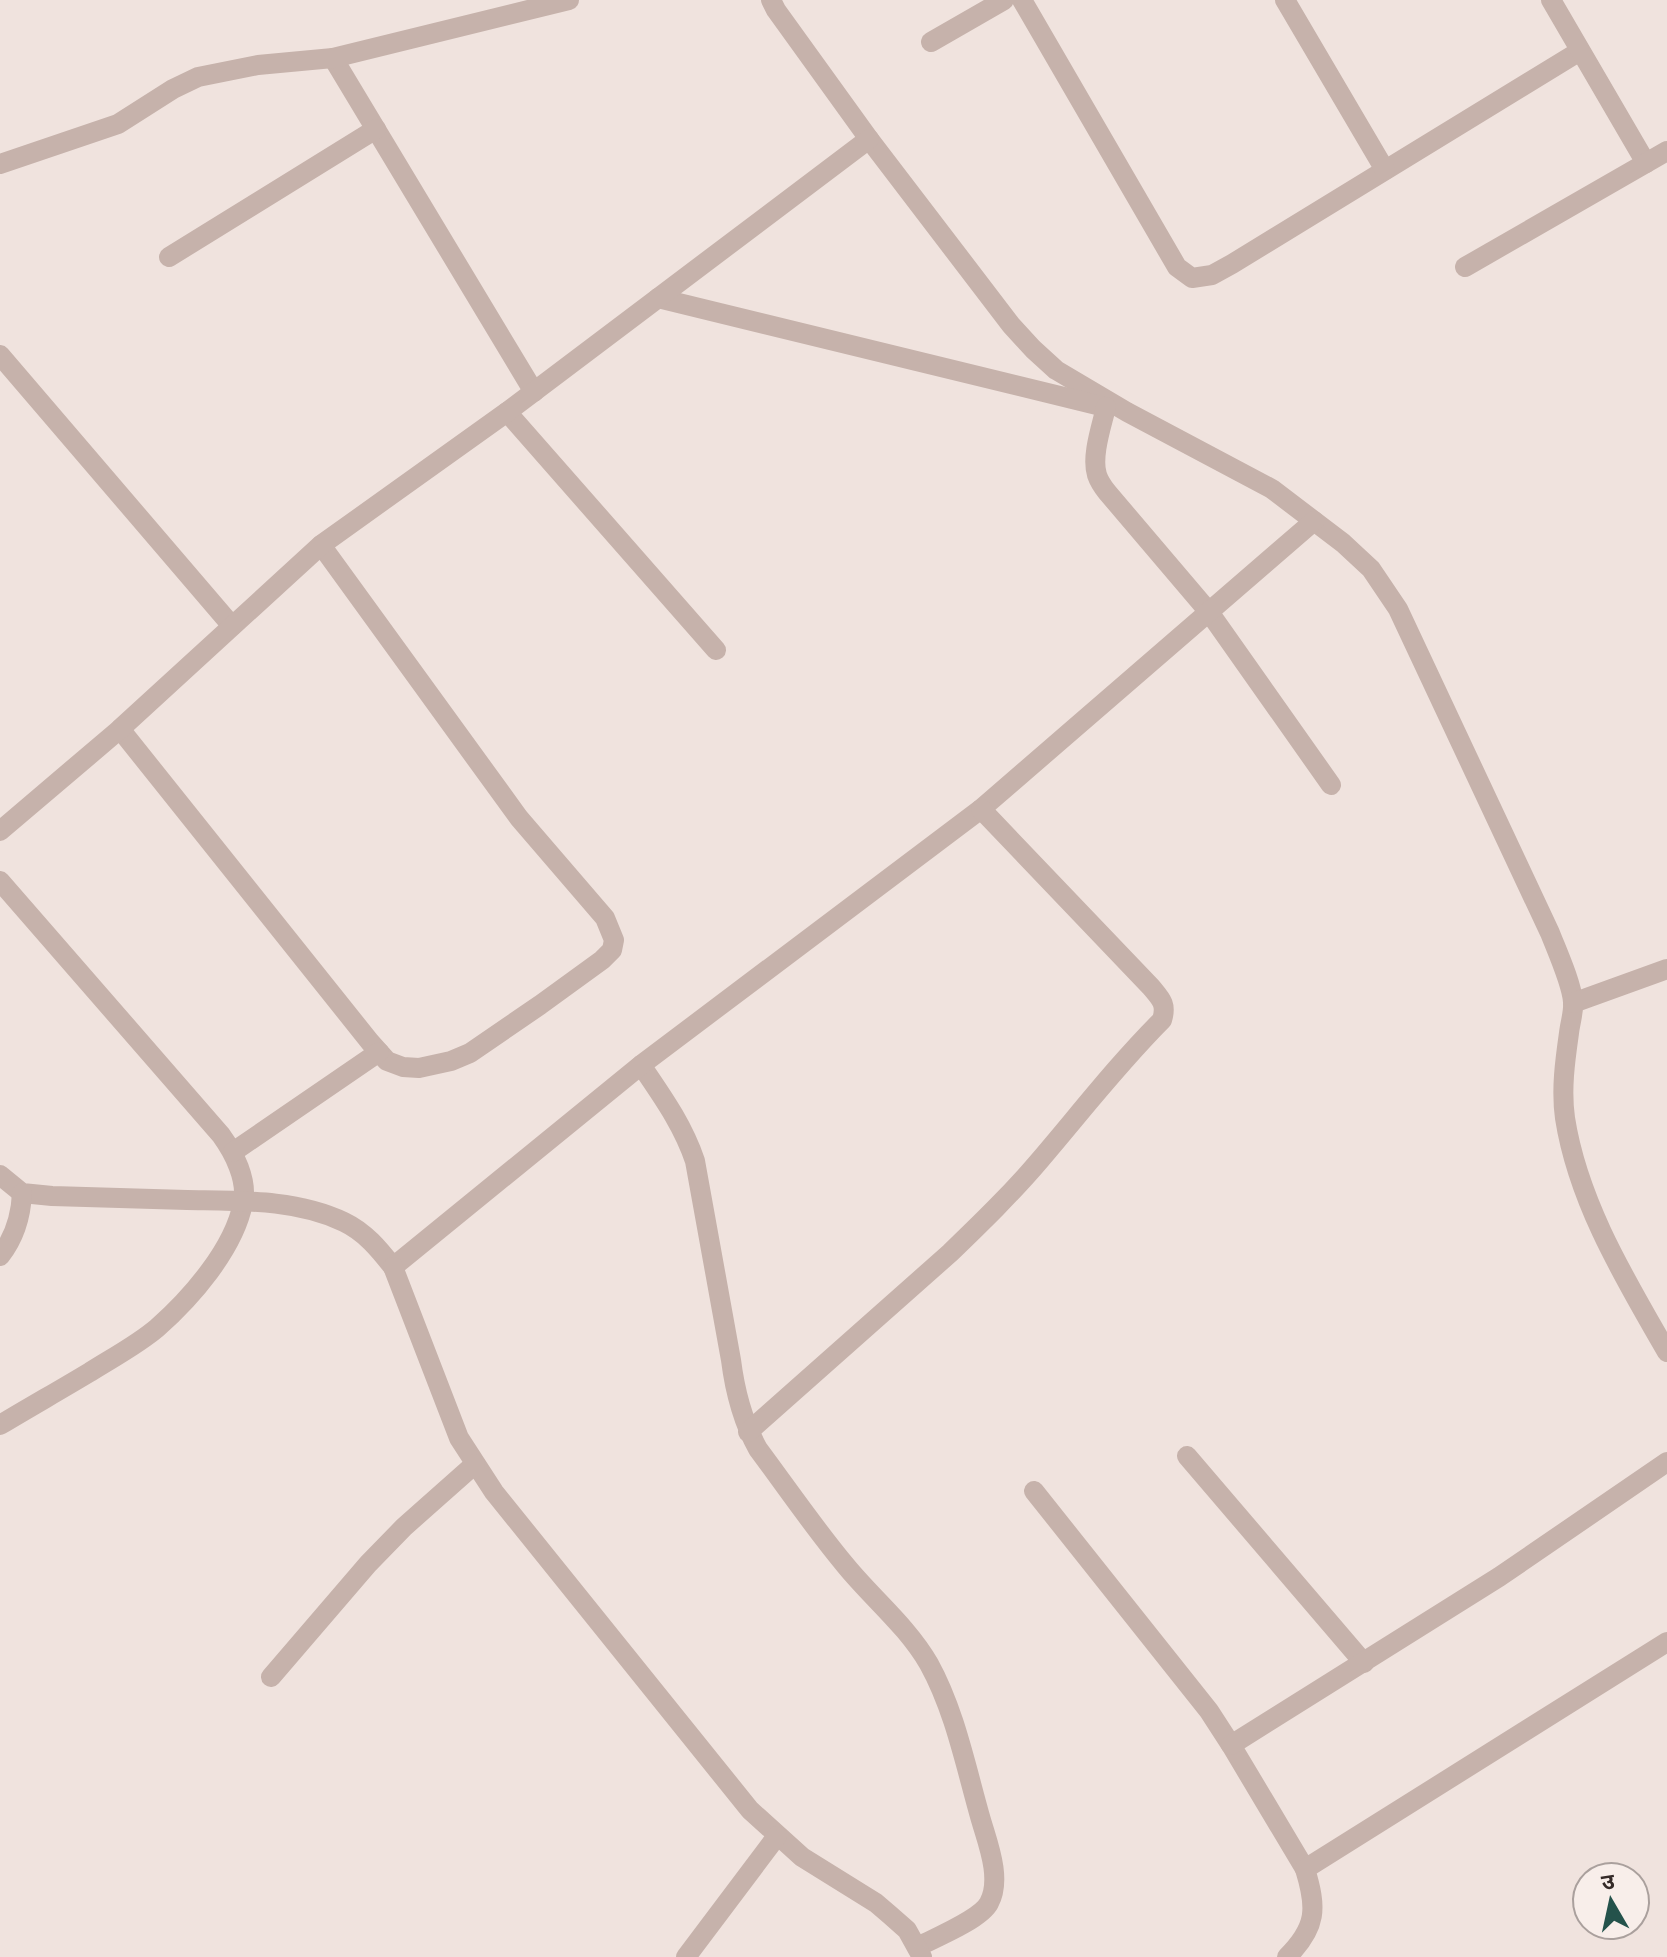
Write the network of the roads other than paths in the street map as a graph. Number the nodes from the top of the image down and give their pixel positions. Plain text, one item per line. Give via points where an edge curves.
1 (569, 0) edge
2 (771, 0) edge
3 (1004, 0) edge
4 (1022, 0) edge
5 (1285, 0) edge
6 (1551, 0) edge
7 (931, 42) dead end
8 (1580, 51) junction
9 (333, 58) junction
10 (376, 129) junction
11 (869, 139) junction
12 (1667, 151) edge
13 (1646, 163) junction
14 (0, 164) edge
15 (1385, 170) junction
16 (169, 257) dead end
17 (1465, 267) dead end
18 (658, 298) junction
19 (0, 355) edge
20 (534, 392) junction
21 (1106, 407) junction
22 (507, 412) junction
23 (1127, 412) junction
24 (1314, 521) junction
25 (321, 545) junction
26 (1209, 612) junction
27 (232, 626) junction
28 (716, 650) dead end
29 (120, 729) junction
30 (1331, 785) dead end
31 (981, 809) junction
32 (0, 831) edge
33 (0, 881) edge
34 (1667, 969) edge
35 (1573, 1003) junction
36 (379, 1052) junction
37 (641, 1065) junction
38 (233, 1152) junction
39 (0, 1175) edge
40 (22, 1193) junction
41 (244, 1201) junction
42 (0, 1256) edge
43 (393, 1267) junction
44 (1667, 1352) edge
45 (0, 1425) edge
46 (748, 1432) junction
47 (1187, 1456) dead end
48 (1667, 1462) edge
49 (475, 1464) junction
50 (1034, 1491) dead end
51 (1667, 1642) edge
52 (1364, 1663) junction
53 (271, 1677) dead end
54 (1231, 1745) junction
55 (777, 1836) junction
56 (1305, 1869) junction
57 (920, 1952) edge
58 (686, 1957) edge
59 (1287, 1957) edge

1 - 9 street
2 - 11 street
3 - 7 street
4 - 15 street via 1177,267 1192,278 1212,275
5 - 15 street
6 - 8 street
8 - 13 street
8 - 15 street
9 - 10 street
9 - 14 street via 198,77 118,124
10 - 16 street
10 - 20 street
11 - 18 street
11 - 23 street via 1033,349 1056,370
12 - 13 street
13 - 17 street
18 - 20 street
18 - 21 street
19 - 27 street
20 - 22 street
21 - 23 street
21 - 26 street via 1096,453 1097,478
22 - 25 street
22 - 28 street
23 - 24 street via 1272,489
24 - 26 street
24 - 35 street via 1371,569 1398,609 1550,933
25 - 27 street
25 - 36 street via 519,818 605,918 614,940 602,960 470,1053 419,1068 387,1061
26 - 30 street
26 - 31 street
27 - 29 street
29 - 32 street
29 - 36 street
31 - 37 street
31 - 46 street via 1151,987 1165,1010 1162,1020 970,1234
33 - 38 street
34 - 35 street
35 - 44 street via 1564,1070 1564,1115 1572,1155 1612,1253
36 - 38 street
37 - 43 street
37 - 46 street via 677,1118 695,1161 735,1389
38 - 41 street
39 - 40 street
40 - 41 street
40 - 42 street via 15,1230
41 - 43 street via 305,1207 345,1222 365,1235
41 - 45 street via 214,1265 156,1328
43 - 49 street via 459,1438
46 - 57 street via 847,1568 917,1645 955,1729 987,1841 994,1892 979,1915
47 - 52 street
48 - 52 street
49 - 53 street via 368,1564
49 - 55 street via 750,1810
50 - 54 street via 1179,1671
51 - 56 street
52 - 54 street
54 - 56 street
55 - 57 street via 876,1903 907,1930
55 - 58 street
56 - 59 street via 1313,1915 1306,1937

